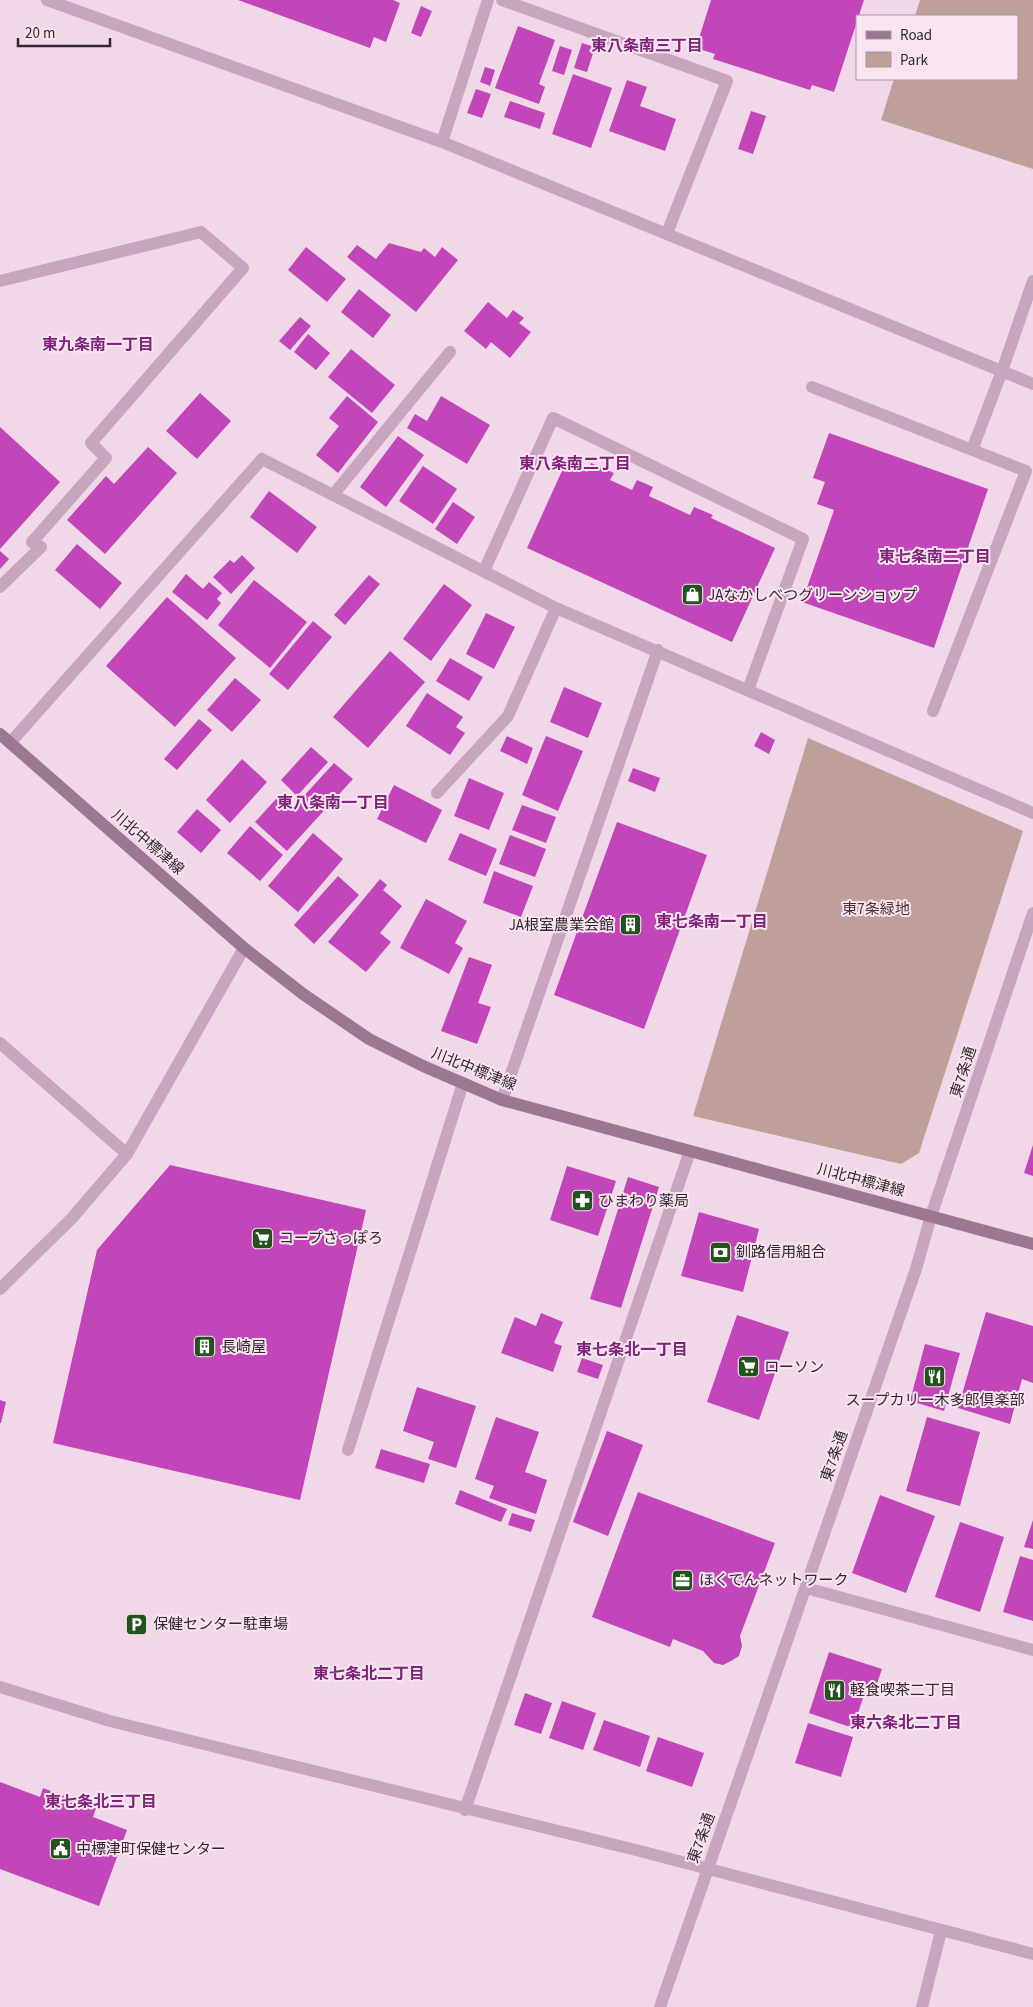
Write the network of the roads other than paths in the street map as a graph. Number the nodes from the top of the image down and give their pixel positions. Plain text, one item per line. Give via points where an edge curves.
1 (47, 0) edge
2 (488, 0) edge
3 (502, 0) edge
4 (442, 142) junction
5 (667, 233) junction
6 (0, 281) edge
7 (1033, 281) edge
8 (450, 352) dead end
9 (1002, 371) junction
10 (1033, 384) edge
11 (812, 386) dead end
12 (972, 450) junction
13 (333, 495) junction
14 (484, 571) junction
15 (0, 587) edge
16 (556, 608) junction
17 (658, 650) junction
18 (748, 690) junction
19 (933, 711) dead end
20 (0, 734) edge
21 (10, 743) junction
22 (437, 793) dead end
23 (1033, 813) edge
24 (1033, 913) edge
25 (244, 948) junction
26 (0, 1043) edge
27 (463, 1083) junction
28 (502, 1100) junction
29 (690, 1151) junction
30 (127, 1154) junction
31 (931, 1216) junction
32 (1033, 1244) edge
33 (0, 1289) edge
34 (348, 1450) dead end
35 (806, 1588) junction
36 (1033, 1650) edge
37 (0, 1687) edge
38 (465, 1810) junction
39 (708, 1868) junction
40 (941, 1931) junction
41 (1033, 1954) edge
42 (660, 2007) edge
43 (922, 2007) edge

1 - 4 street
2 - 4 street
3 - 5 street via 727,81
4 - 5 street
5 - 9 street
6 - 15 street via 201,232 243,268 91,443 106,458 32,542 41,547
7 - 9 street
8 - 13 street
9 - 10 street
9 - 12 street
11 - 12 street
12 - 19 street via 1026,471
13 - 14 street
13 - 21 street via 262,459
14 - 16 street
14 - 18 street via 553,418 803,538
16 - 17 street
16 - 22 street via 508,716
17 - 18 street
17 - 28 street
18 - 23 street
20 - 21 main road, 川北中標津線
21 - 25 main road, 川北中標津線
24 - 31 street, 東7条通
25 - 27 main road, 川北中標津線 via 369,1039
25 - 30 street
26 - 30 street
27 - 28 main road, 川北中標津線
27 - 34 street
28 - 29 main road, 川北中標津線
29 - 31 main road, 川北中標津線
29 - 38 street
30 - 33 street via 72,1218
31 - 32 main road, 川北中標津線
31 - 35 street, 東7条通 via 916,1269
35 - 36 street
35 - 39 street, 東7条通
37 - 38 street via 110,1721
38 - 39 street
39 - 40 street
39 - 42 street, 東7条通
40 - 41 street
40 - 43 street

